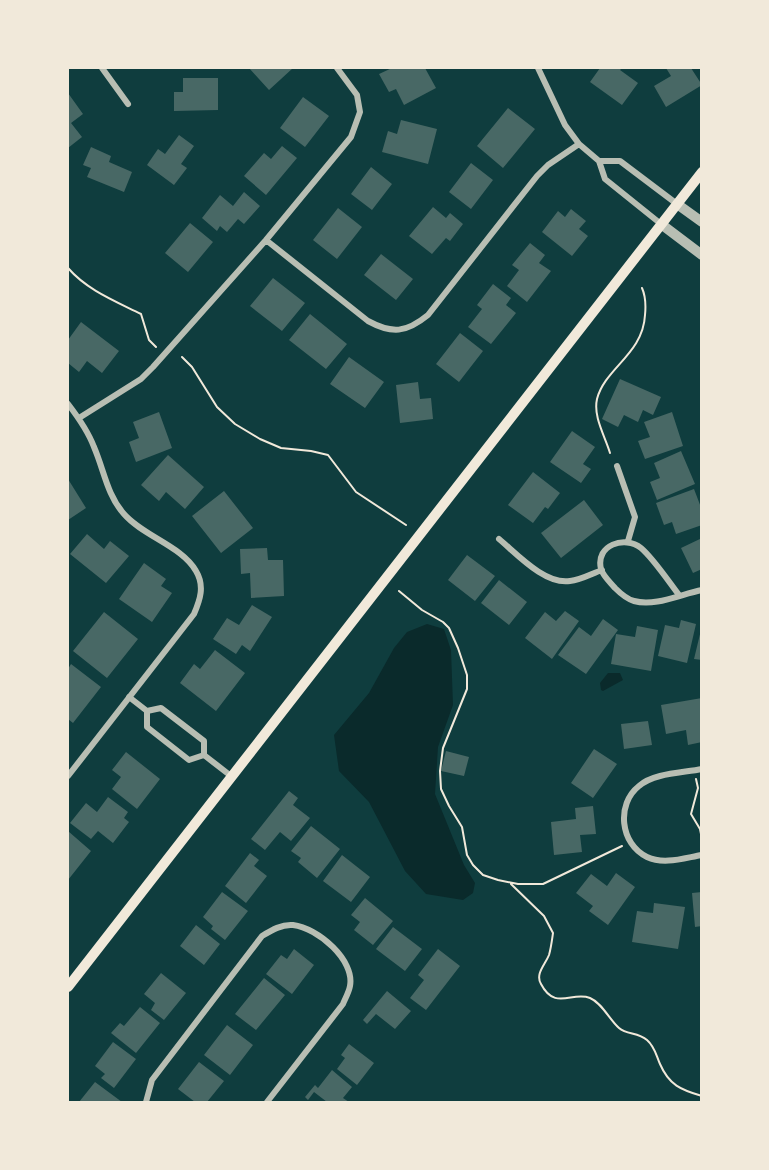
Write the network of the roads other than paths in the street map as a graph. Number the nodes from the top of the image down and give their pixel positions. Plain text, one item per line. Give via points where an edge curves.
1 (102, 68) edge
2 (336, 68) edge
3 (538, 68) edge
4 (128, 104) dead end
5 (579, 144) junction
6 (599, 161) junction
7 (702, 172) edge
8 (677, 204) junction
9 (702, 222) edge
10 (661, 224) junction
11 (266, 240) junction
12 (702, 255) edge
13 (68, 404) edge
14 (79, 418) junction
15 (616, 465) dead end
16 (499, 539) dead end
17 (628, 541) junction
18 (602, 570) junction
19 (702, 590) edge
20 (679, 595) junction
21 (129, 697) junction
22 (147, 711) junction
23 (204, 755) junction
24 (702, 769) edge
25 (68, 776) edge
26 (231, 776) junction
27 (702, 855) edge
28 (68, 987) edge
29 (146, 1102) edge
30 (267, 1102) edge

1 - 4 street
2 - 11 street via 357,95 360,112 351,137
3 - 5 street via 557,111
5 - 6 street
5 - 11 street via 537,176 428,315 399,330 383,329 368,321
6 - 8 street via 620,161
6 - 10 street via 605,179
7 - 8 main road
8 - 9 street
8 - 10 main road
10 - 12 street
10 - 26 main road
11 - 14 street via 141,379
13 - 14 street
14 - 21 street via 94,446 110,493 124,514 184,557 201,583 201,597 194,614
15 - 17 street via 635,517
16 - 18 street via 544,576 556,581 571,581
17 - 18 street via 608,548
17 - 20 street via 642,548
18 - 20 street via 621,594 632,601 648,603
19 - 20 street
21 - 22 street
21 - 25 street
22 - 23 street via 161,708 204,741
22 - 23 street via 147,727 155,734 189,760
23 - 26 street
24 - 27 street via 653,778 638,786 624,814 629,841 648,857 670,861
26 - 28 main road
29 - 30 street via 152,1080 262,936 277,927 293,925 312,932 337,951 348,966 350,986 343,1004

